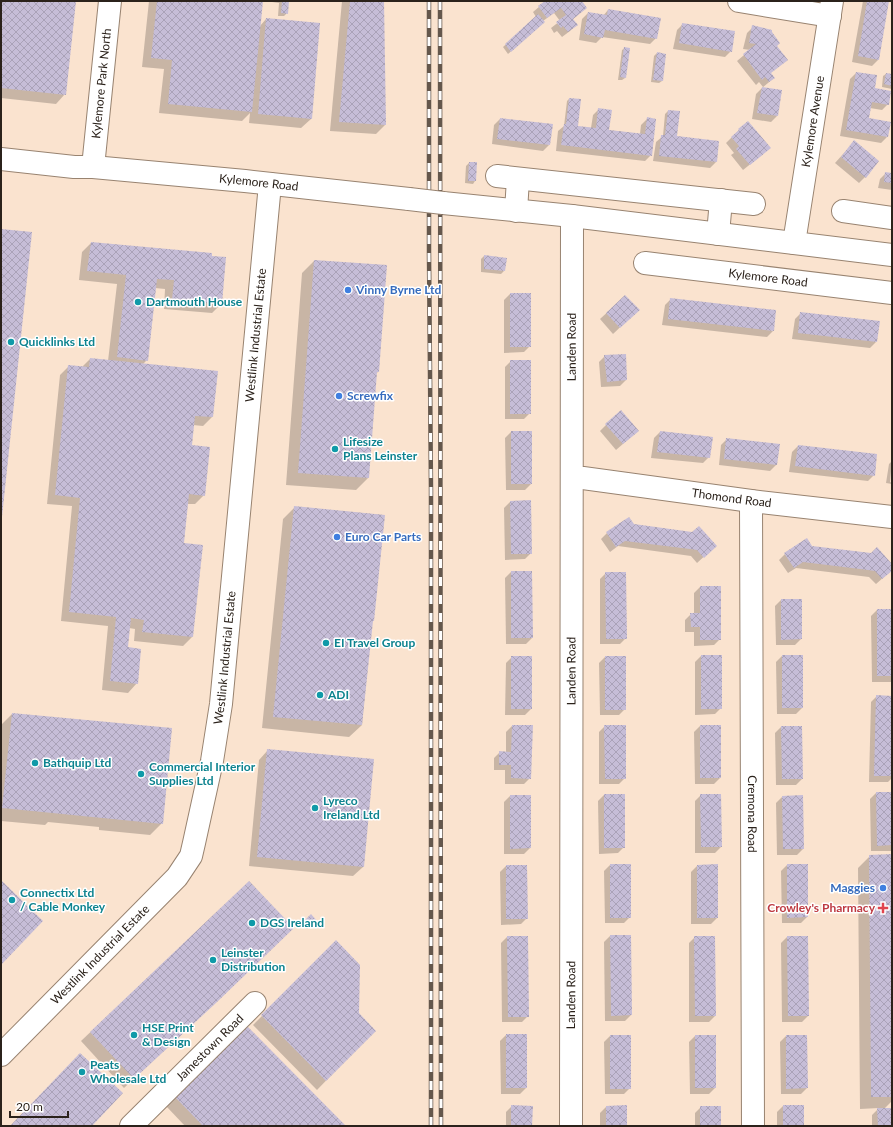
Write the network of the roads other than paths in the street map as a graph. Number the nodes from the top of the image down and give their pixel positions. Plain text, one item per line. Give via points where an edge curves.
1 (110, 1) edge
2 (739, 1) edge
3 (831, 8) edge
4 (1, 159) edge
5 (94, 166) junction
6 (270, 184) junction
7 (721, 200) junction
8 (754, 204) dead end
9 (516, 211) junction
10 (843, 211) dead end
11 (572, 216) junction
12 (892, 218) edge
13 (718, 234) junction
14 (794, 242) junction
15 (892, 254) edge
16 (645, 263) dead end
17 (892, 293) edge
18 (572, 478) junction
19 (751, 501) junction
20 (892, 517) edge
21 (255, 1004) dead end
22 (1, 1055) edge
23 (131, 1126) edge
24 (571, 1126) edge
25 (753, 1126) edge

1 - 5 street, Kylemore Park North
2 - 3 street
3 - 14 street, Kylemore Avenue
4 - 5 street, Kylemore Road
5 - 6 street, Kylemore Road
6 - 9 street, Kylemore Road, bridge
6 - 22 street, Westlink Industrial Estate via 221,704 200,821 190,856 177,877
7 - 8 street
7 - 9 street via 508,178
7 - 13 street
9 - 11 street, Kylemore Road
10 - 12 street
11 - 13 street, Kylemore Road
11 - 18 street, Landen Road
13 - 14 street, Kylemore Road
14 - 15 street, Kylemore Road
16 - 17 street, Kylemore Road
18 - 19 street, Thomond Road
18 - 24 street, Landen Road
19 - 20 street, Thomond Road
19 - 25 street, Cremona Road
21 - 23 street, Jamestown Road

